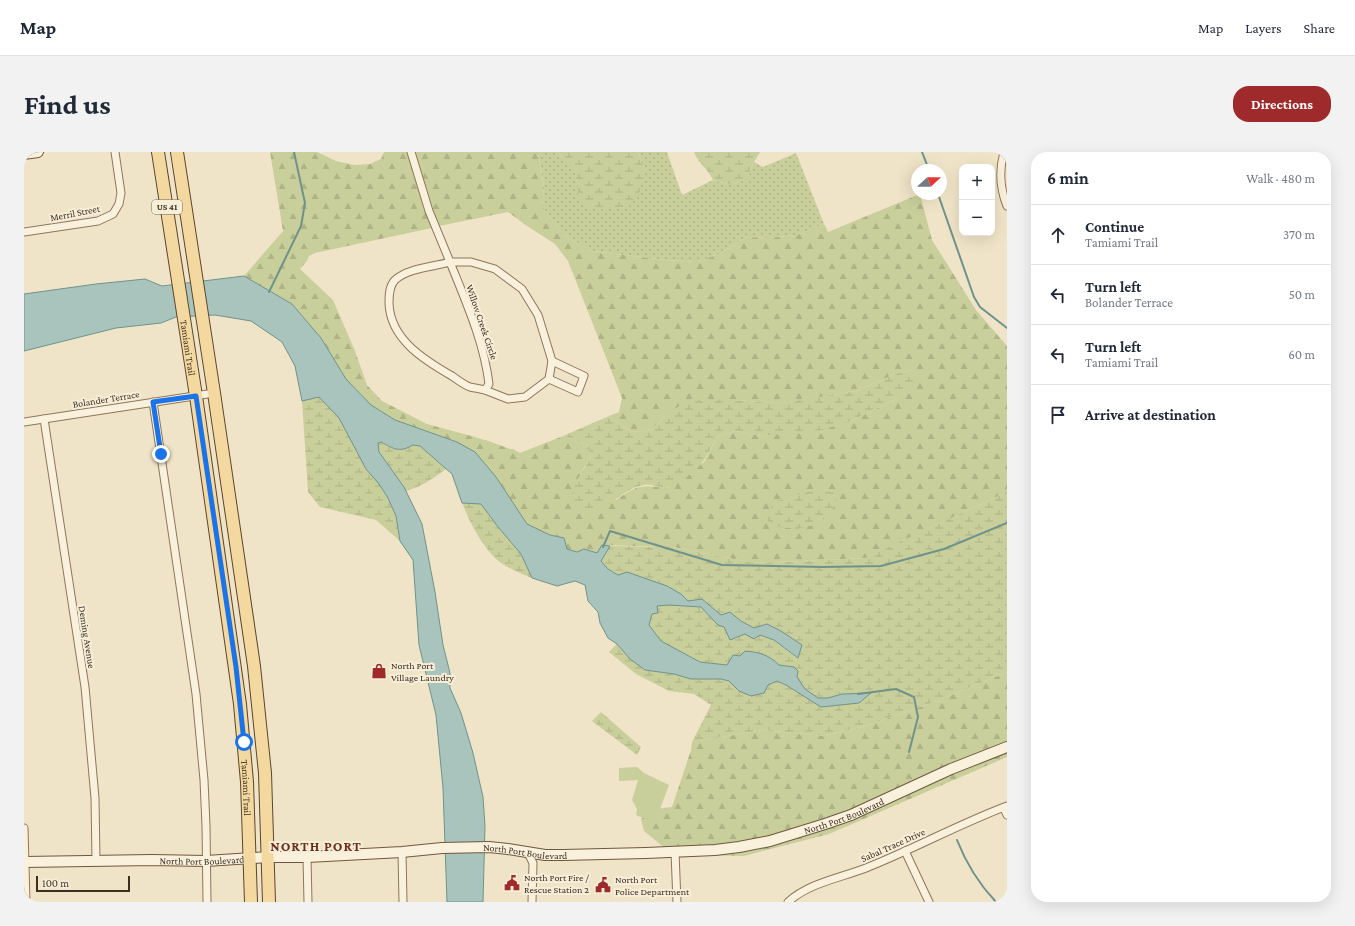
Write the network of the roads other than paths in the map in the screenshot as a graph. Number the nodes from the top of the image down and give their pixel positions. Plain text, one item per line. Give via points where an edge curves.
1 (38, 152) edge
2 (115, 152) edge
3 (158, 152) edge
4 (177, 152) edge
5 (411, 152) edge
6 (1004, 152) edge
7 (24, 154) edge
8 (1007, 206) edge
9 (24, 232) edge
10 (450, 262) junction
11 (552, 361) junction
12 (549, 379) junction
13 (485, 390) junction
14 (214, 393) junction
15 (196, 396) junction
16 (153, 402) junction
17 (44, 419) junction
18 (24, 422) edge
19 (1007, 747) edge
20 (1005, 807) edge
21 (1007, 815) edge
22 (24, 828) edge
23 (905, 851) junction
24 (402, 852) junction
25 (675, 852) junction
26 (528, 853) junction
27 (307, 856) junction
28 (268, 857) junction
29 (250, 859) junction
30 (96, 861) junction
31 (206, 861) junction
32 (25, 862) edge
33 (26, 902) edge
34 (207, 902) edge
35 (251, 902) edge
36 (269, 902) edge
37 (308, 902) edge
38 (403, 902) edge
39 (532, 902) edge
40 (677, 902) edge
41 (788, 902) edge
42 (929, 902) edge

1 - 7 street
2 - 9 street, Merril Street via 121,192 119,204 113,214 98,221
3 - 15 main road, Tamiami Trail / US 41
4 - 14 main road, Tamiami Trail / US 41
5 - 10 street, Willow Creek Circle via 429,211
6 - 8 street via 1001,178
10 - 11 street via 471,262 495,269 522,290 538,316
10 - 13 street, Willow Creek Circle via 477,332 488,369 489,384
10 - 13 street via 402,275 394,281 389,293 389,308 395,326 410,348 470,387
11 - 12 street
11 - 12 street via 584,376 578,392
12 - 13 street via 525,397 508,399
14 - 15 street, Bolander Terrace
14 - 28 main road, Tamiami Trail / US 41 via 259,703
15 - 16 street, Bolander Terrace
15 - 29 main road, Tamiami Trail / US 41 via 240,704
16 - 17 street, Bolander Terrace
16 - 31 street via 196,694 204,780
17 - 18 street, Bolander Terrace
17 - 30 street, Deming Avenue via 86,694 95,798
19 - 25 street, North Port Boulevard via 951,769 851,815 801,832 739,847
20 - 21 street
20 - 23 street, Sabal Trace Drive
22 - 32 street
23 - 41 street, Sabal Trace Drive via 867,868 810,888
23 - 42 street
24 - 26 street, North Port Boulevard via 489,847
24 - 27 street, North Port Boulevard
24 - 38 street
25 - 26 street, North Port Boulevard via 563,855
25 - 40 street
26 - 39 street via 533,863
27 - 28 street, North Port Boulevard
27 - 37 street
28 - 29 street, North Port Boulevard
28 - 36 main road, Tamiami Trail / US 41
29 - 31 street, North Port Boulevard
29 - 35 main road, Tamiami Trail / US 41
30 - 31 street, North Port Boulevard
30 - 32 street, North Port Boulevard
31 - 34 street
32 - 33 street

